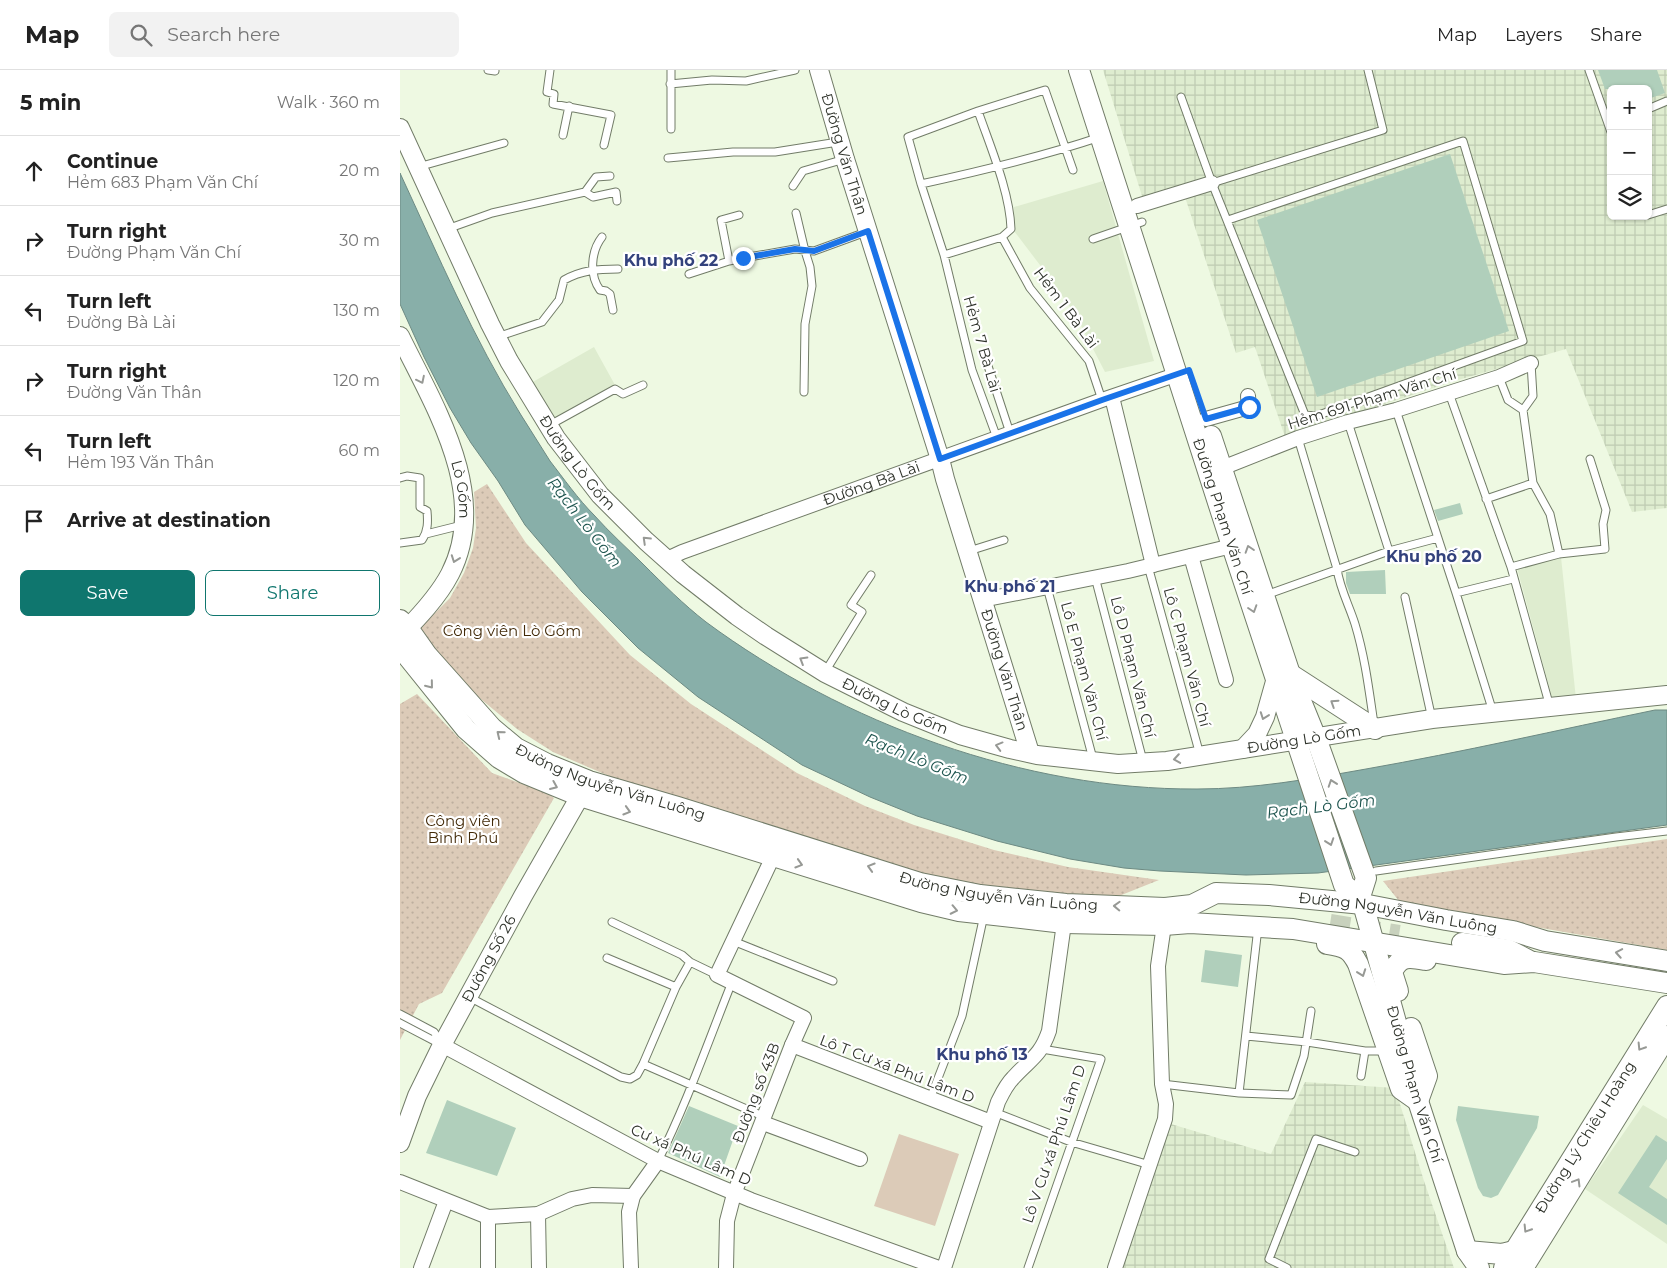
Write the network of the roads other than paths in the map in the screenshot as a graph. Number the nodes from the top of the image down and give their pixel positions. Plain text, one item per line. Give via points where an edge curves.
1 (488, 70) edge
2 (550, 70) edge
3 (671, 70) edge
4 (796, 70) edge
5 (819, 70) edge
6 (1079, 70) edge
7 (1093, 70) edge
8 (1368, 70) edge
9 (1589, 70) edge
10 (495, 71) edge
11 (670, 84) junction
12 (1181, 97) dead end
13 (1667, 102) edge
14 (569, 106) junction
15 (1652, 108) edge
16 (978, 111) junction
17 (1607, 119) edge
18 (400, 128) edge
19 (671, 129) dead end
20 (563, 135) dead end
21 (1100, 137) junction
22 (841, 141) junction
23 (504, 143) dead end
24 (604, 146) dead end
25 (1066, 148) junction
26 (668, 158) dead end
27 (845, 159) junction
28 (418, 167) junction
29 (997, 167) junction
30 (1073, 170) dead end
31 (610, 176) dead end
32 (1212, 183) junction
33 (921, 184) junction
34 (793, 186) dead end
35 (585, 192) junction
36 (617, 201) dead end
37 (1667, 209) edge
38 (796, 213) dead end
39 (1652, 214) edge
40 (739, 215) dead end
41 (1136, 218) junction
42 (1228, 220) junction
43 (447, 230) junction
44 (868, 231) junction
45 (602, 236) dead end
46 (1002, 237) junction
47 (1093, 238) dead end
48 (805, 251) junction
49 (944, 255) junction
50 (729, 261) junction
51 (594, 269) junction
52 (618, 269) dead end
53 (689, 274) dead end
54 (613, 310) dead end
55 (497, 337) junction
56 (401, 342) edge
57 (987, 363) dead end
58 (1531, 363) joint
59 (1184, 372) junction
60 (1499, 376) junction
61 (643, 385) dead end
62 (804, 392) dead end
63 (1449, 393) junction
64 (1248, 396) dead end
65 (1107, 399) junction
66 (1396, 410) junction
67 (1523, 410) junction
68 (1206, 419) junction
69 (1348, 422) junction
70 (548, 426) junction
71 (1004, 436) junction
72 (1298, 438) junction
73 (940, 459) junction
74 (1590, 459) dead end
75 (1222, 468) junction
76 (400, 478) edge
77 (1533, 483) junction
78 (1486, 499) junction
79 (463, 525) junction
80 (426, 534) junction
81 (1438, 538) junction
82 (1004, 540) dead end
83 (400, 543) edge
84 (1232, 546) junction
85 (1389, 550) junction
86 (967, 551) junction
87 (1559, 554) junction
88 (1191, 556) junction
89 (667, 559) junction
90 (1150, 566) junction
91 (1511, 566) junction
92 (1337, 569) junction
93 (871, 575) dead end
94 (1095, 577) junction
95 (1513, 580) junction
96 (1047, 587) junction
97 (1456, 593) junction
98 (1264, 596) junction
99 (1405, 597) dead end
100 (982, 600) junction
101 (402, 642) edge
102 (825, 672) junction
103 (1283, 676) junction
104 (1226, 680) dead end
105 (1667, 695) edge
106 (1550, 708) junction
107 (1493, 712) junction
108 (1432, 719) junction
109 (1374, 729) junction
110 (1316, 738) junction
111 (1296, 741) junction
112 (1243, 749) junction
113 (1030, 753) junction
114 (1200, 756) junction
115 (1094, 762) junction
116 (1143, 764) junction
117 (584, 789) junction
118 (1667, 831) edge
119 (777, 848) junction
120 (1366, 888) junction
121 (1065, 914) junction
122 (1191, 914) junction
123 (984, 915) junction
124 (1331, 919) tunnel mouth
125 (612, 922) dead end
126 (1164, 925) junction
127 (1257, 936) junction
128 (733, 941) junction
129 (1545, 941) junction
130 (1374, 942) junction
131 (608, 958) dead end
132 (1667, 961) edge
133 (690, 962) junction
134 (1534, 962) junction
135 (717, 975) junction
136 (833, 981) dead end
137 (732, 982) junction
138 (1667, 983) edge
139 (676, 987) junction
140 (469, 997) junction
141 (1667, 1006) edge
142 (1311, 1011) dead end
143 (400, 1014) edge
144 (400, 1023) edge
145 (1246, 1036) junction
146 (1667, 1036) edge
147 (1307, 1042) junction
148 (442, 1045) junction
149 (792, 1046) junction
150 (1042, 1049) junction
151 (1365, 1051) junction
152 (1389, 1052) junction
153 (643, 1064) junction
154 (1361, 1076) dead end
155 (1162, 1084) junction
156 (690, 1085) junction
157 (1239, 1094) junction
158 (930, 1099) junction
159 (1418, 1101) junction
160 (993, 1117) junction
161 (764, 1120) junction
162 (1071, 1142) junction
163 (400, 1143) edge
164 (1355, 1152) dead end
165 (860, 1159) dead end
166 (658, 1161) junction
167 (1150, 1165) junction
168 (400, 1182) edge
169 (734, 1194) junction
170 (633, 1196) junction
171 (446, 1201) junction
172 (538, 1214) junction
173 (488, 1217) junction
174 (1467, 1251) junction
175 (1514, 1262) edge
176 (421, 1268) edge
177 (488, 1268) edge
178 (539, 1268) edge
179 (630, 1268) edge
180 (726, 1268) edge
181 (939, 1268) edge
182 (944, 1268) edge
183 (1028, 1268) edge
184 (1115, 1268) edge
185 (1287, 1268) edge
186 (1478, 1268) edge

1 - 10 lane
2 - 14 lane via 547,92 554,94 553,104
3 - 11 lane
4 - 11 lane via 746,81
5 - 22 street, Đường Văn Thân
6 - 21 main road, Đường Phạm Văn Chí
7 - 41 main road, Đường Phạm Văn Chí
8 - 32 lane via 1383,130
9 - 17 lane
11 - 19 lane
12 - 32 lane
13 - 15 lane
14 - 20 lane
14 - 24 lane via 611,115
16 - 25 lane via 1045,90
16 - 29 lane
16 - 33 lane, Hẻm 7 Bà Lài via 908,137
18 - 28 street, Đường Lò Gốm
21 - 25 lane
21 - 41 main road, Đường Phạm Văn Chí
22 - 26 lane via 775,152
22 - 27 street, Đường Văn Thân
23 - 28 lane
25 - 29 lane
25 - 30 lane
27 - 34 lane via 803,171
27 - 44 street, Đường Văn Thân
28 - 43 street, Đường Lò Gốm
29 - 33 lane
29 - 46 lane via 1011,229
31 - 35 lane via 596,177
32 - 41 street
32 - 42 lane
33 - 49 lane, Hẻm 7 Bà Lài
35 - 36 lane via 593,197 616,192
35 - 43 lane via 492,213
37 - 39 lane
38 - 48 lane
40 - 50 lane via 721,220
41 - 47 lane
41 - 59 main road, Đường Phạm Văn Chí
42 - 42 lane via 1463,141 1523,340 1316,416 1305,414
43 - 55 street, Đường Lò Gốm
44 - 48 lane via 814,251
44 - 73 street, Đường Văn Thân
45 - 51 lane via 592,256
46 - 49 lane
46 - 65 lane, Hẻm 1 Bà Lài via 1030,288 1089,361
48 - 50 lane via 795,249
48 - 62 lane via 812,286 805,324
49 - 71 lane, Hẻm 7 Bà Lài via 972,370
50 - 53 lane
51 - 52 lane
51 - 54 lane via 595,283 600,290 610,294
51 - 55 lane via 564,280 559,300 542,322
55 - 70 street, Đường Lò Gốm
56 -> 79 street, Lò Gốm via 452,443 460,472
57 - 71 lane
58 - 60 street, Hẻm 691 Phạm Văn Chí
58 - 67 lane via 1533,396
59 - 65 street, Đường Bà Lài
59 - 68 main road, Đường Phạm Văn Chí
59 - 84 main road, Đường Phạm Văn Chí
60 - 63 street, Hẻm 691 Phạm Văn Chí
60 - 67 lane via 1508,400
61 - 70 lane via 623,394 615,389
63 - 66 street, Hẻm 691 Phạm Văn Chí
63 - 78 lane
64 - 68 street via 1249,407
65 - 71 street, Đường Bà Lài
65 - 90 street
66 - 69 street, Hẻm 691 Phạm Văn Chí
66 - 81 lane
67 - 77 lane
68 - 75 main road, Đường Phạm Văn Chí
69 - 72 street, Hẻm 691 Phạm Văn Chí
69 - 85 lane
89 -> 70 street, Đường Lò Gốm via 600,495
71 - 73 street, Đường Bà Lài
72 - 75 street, Hẻm 691 Phạm Văn Chí
72 - 92 lane
73 - 86 street, Đường Văn Thân
73 - 89 street, Đường Bà Lài
74 - 87 lane via 1606,510 1603,524 1605,549
98 -> 75 main road, Đường Phạm Văn Chí
76 - 80 lane via 420,478 420,507 427,511
77 - 78 lane
77 - 87 lane via 1550,514
78 - 91 lane
79 - 80 lane
79 -> 101 street, Lò Gốm via 462,540 450,574
80 - 83 lane via 422,540
81 - 85 lane
81 - 97 lane
82 - 86 lane
84 - 88 street
84 -> 103 main road, Đường Phạm Văn Chí
85 - 92 lane
86 - 100 street, Đường Văn Thân
87 - 91 lane
88 - 90 street
88 - 104 street
102 -> 89 street, Đường Lò Gốm via 737,616
90 - 94 street
90 - 114 lane, Lô C Phạm Văn Chí
91 - 95 lane
92 - 98 lane
92 - 109 lane via 1366,666
93 - 102 lane via 851,605 862,612
94 - 96 street
94 - 116 lane, Lô D Phạm Văn Chí
95 - 97 lane
95 - 106 lane
96 - 100 street
96 - 115 lane, Lô E Phạm Văn Chí
97 - 107 lane
98 - 103 main road, Đường Phạm Văn Chí
99 - 108 lane
100 - 113 street, Đường Văn Thân
117 -> 101 main road, Đường Nguyễn Văn Luông via 516,748 492,728 427,655
101 -> 117 main road, Đường Nguyễn Văn Luông via 466,729 499,758 524,773
113 -> 102 street, Đường Lò Gốm via 936,726 862,693
109 -> 103 main road
103 - 110 main road, Đường Phạm Văn Chí
103 - 111 main road, Đường Phạm Văn Chí
103 -> 112 street via 1257,734
105 - 106 street, Đường Lò Gốm
106 - 107 street, Đường Lò Gốm
107 - 108 street, Đường Lò Gốm
108 - 109 street, Đường Lò Gốm
109 - 110 street, Đường Lò Gốm
110 - 111 street, Đường Lò Gốm
120 -> 110 main road, Đường Phạm Văn Chí
111 - 112 street, Đường Lò Gốm
111 -> 120 main road, Đường Phạm Văn Chí via 1344,884
112 - 114 street, Đường Lò Gốm
113 - 115 street, Đường Lò Gốm
114 -> 116 street, Đường Lò Gốm
115 - 116 street, Đường Lò Gốm
117 - 119 main road, Đường Nguyễn Văn Luông
117 - 140 street, Đường Số 26
118 - 120 lane via 1616,837
121 -> 119 main road, Đường Nguyễn Văn Luông
119 -> 123 main road, Đường Nguyễn Văn Luông via 921,902
119 - 128 street
120 - 122 main road, Đường Nguyễn Văn Luông via 1269,895 1216,893
120 - 129 main road, Đường Nguyễn Văn Luông via 1446,920 1513,931
120 - 130 main road, Đường Phạm Văn Chí
122 -> 121 main road, Đường Nguyễn Văn Luông via 1166,908
121 - 123 main road, Đường Nguyễn Văn Luông
121 - 126 main road, Đường Nguyễn Văn Luông
121 - 150 street via 1049,1030
122 - 124 main road via 1210,919
122 - 126 main road, Đường Nguyễn Văn Luông
122 - 127 main road via 1206,930
122 - 130 main road, Đường Nguyễn Văn Luông
123 - 158 lane via 962,1016
125 - 133 lane via 682,955
126 - 155 street via 1158,966
127 - 145 lane
127 -> 152 main road via 1340,946 1352,952
128 - 135 street
128 - 136 lane
132 -> 129 main road, Đường Nguyễn Văn Luông
129 - 134 main road via 1510,943 1399,929 1510,950
130 - 134 main road, Đường Nguyễn Văn Luông via 1504,964
130 - 159 main road, Đường Phạm Văn Chí
131 - 139 lane
133 - 135 lane
133 - 139 lane
134 - 138 main road, Đường Nguyễn Văn Luông
134 - 159 main road via 1510,973 1415,958 1396,963 1392,972 1427,1076
135 - 137 street
137 - 149 street, Đường số 43B via 804,1018
137 - 156 lane
139 - 153 lane
140 - 148 street, Đường Số 26
140 - 153 lane via 621,1077 630,1080
141 -> 175 main road, Đường Lý Chiêu Hoàng
142 - 147 lane
143 - 148 lane via 434,1032
144 - 148 lane
145 - 147 lane
145 - 157 lane
175 -> 146 main road, Đường Lý Chiêu Hoàng
147 - 151 lane
147 - 157 lane via 1291,1095
148 - 163 street, Đường Số 26 via 417,1096
148 - 166 street, Cư xá Phú Lâm D
149 - 158 street, Lô T Cư xá Phú Lâm D
149 - 161 street, Đường số 43B
150 - 160 street via 1004,1090
150 - 162 lane, Lô V Cư xá Phú Lâm D via 1101,1058
151 - 152 lane
151 - 154 lane
152 - 159 main road via 1402,1089
153 - 156 lane
155 - 157 lane
155 - 167 street via 1165,1119
156 - 161 lane
156 - 166 lane via 678,1121
158 - 160 street, Lô T Cư xá Phú Lâm D
159 - 174 main road, Đường Phạm Văn Chí
160 - 162 lane
160 - 182 street
161 - 165 street
161 - 169 street, Đường số 43B
162 - 167 lane
162 - 183 lane, Lô V Cư xá Phú Lâm D
164 - 185 lane via 1316,1139 1269,1259
166 - 169 street, Cư xá Phú Lâm D
166 - 170 street
167 - 184 street
168 - 171 street
169 - 180 street, Đường số 43B via 727,1221
169 - 181 street, Cư xá Phú Lâm D
170 - 172 street via 592,1195
170 - 179 street via 629,1212
171 - 173 street
171 - 176 street
172 - 173 street
172 - 178 street
173 - 177 street
174 - 175 main road via 1502,1254
174 - 186 main road, Đường Phạm Văn Chí

